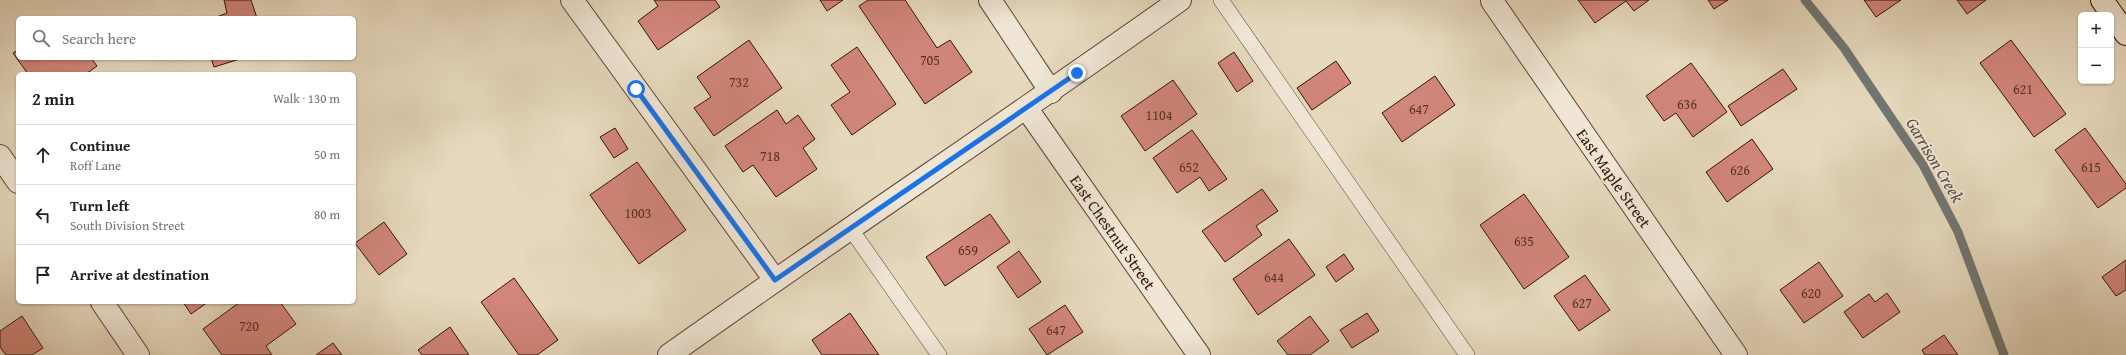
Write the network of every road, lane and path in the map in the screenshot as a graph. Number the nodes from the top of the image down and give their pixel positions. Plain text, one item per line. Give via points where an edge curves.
1 (572, 0) edge
2 (990, 0) edge
3 (1180, 0) edge
4 (1222, 0) edge
5 (2102, 0) edge
6 (1492, 1) dead end
7 (2126, 34) edge
8 (1051, 92) junction
9 (1027, 109) junction
10 (0, 156) edge
11 (16, 179) edge
12 (850, 228) junction
13 (775, 280) junction
14 (103, 304) edge
15 (138, 355) edge
16 (669, 355) edge
17 (939, 355) edge
18 (1198, 355) edge
19 (1467, 355) edge
20 (1736, 355) edge

1 - 13 street
2 - 8 street
3 - 8 street
4 - 19 lane
5 - 7 street
6 - 20 street, East Maple Street
8 - 9 street
9 - 12 street
9 - 18 street, East Chestnut Street
10 - 11 street
12 - 13 street
12 - 17 lane
13 - 16 street
14 - 15 street

